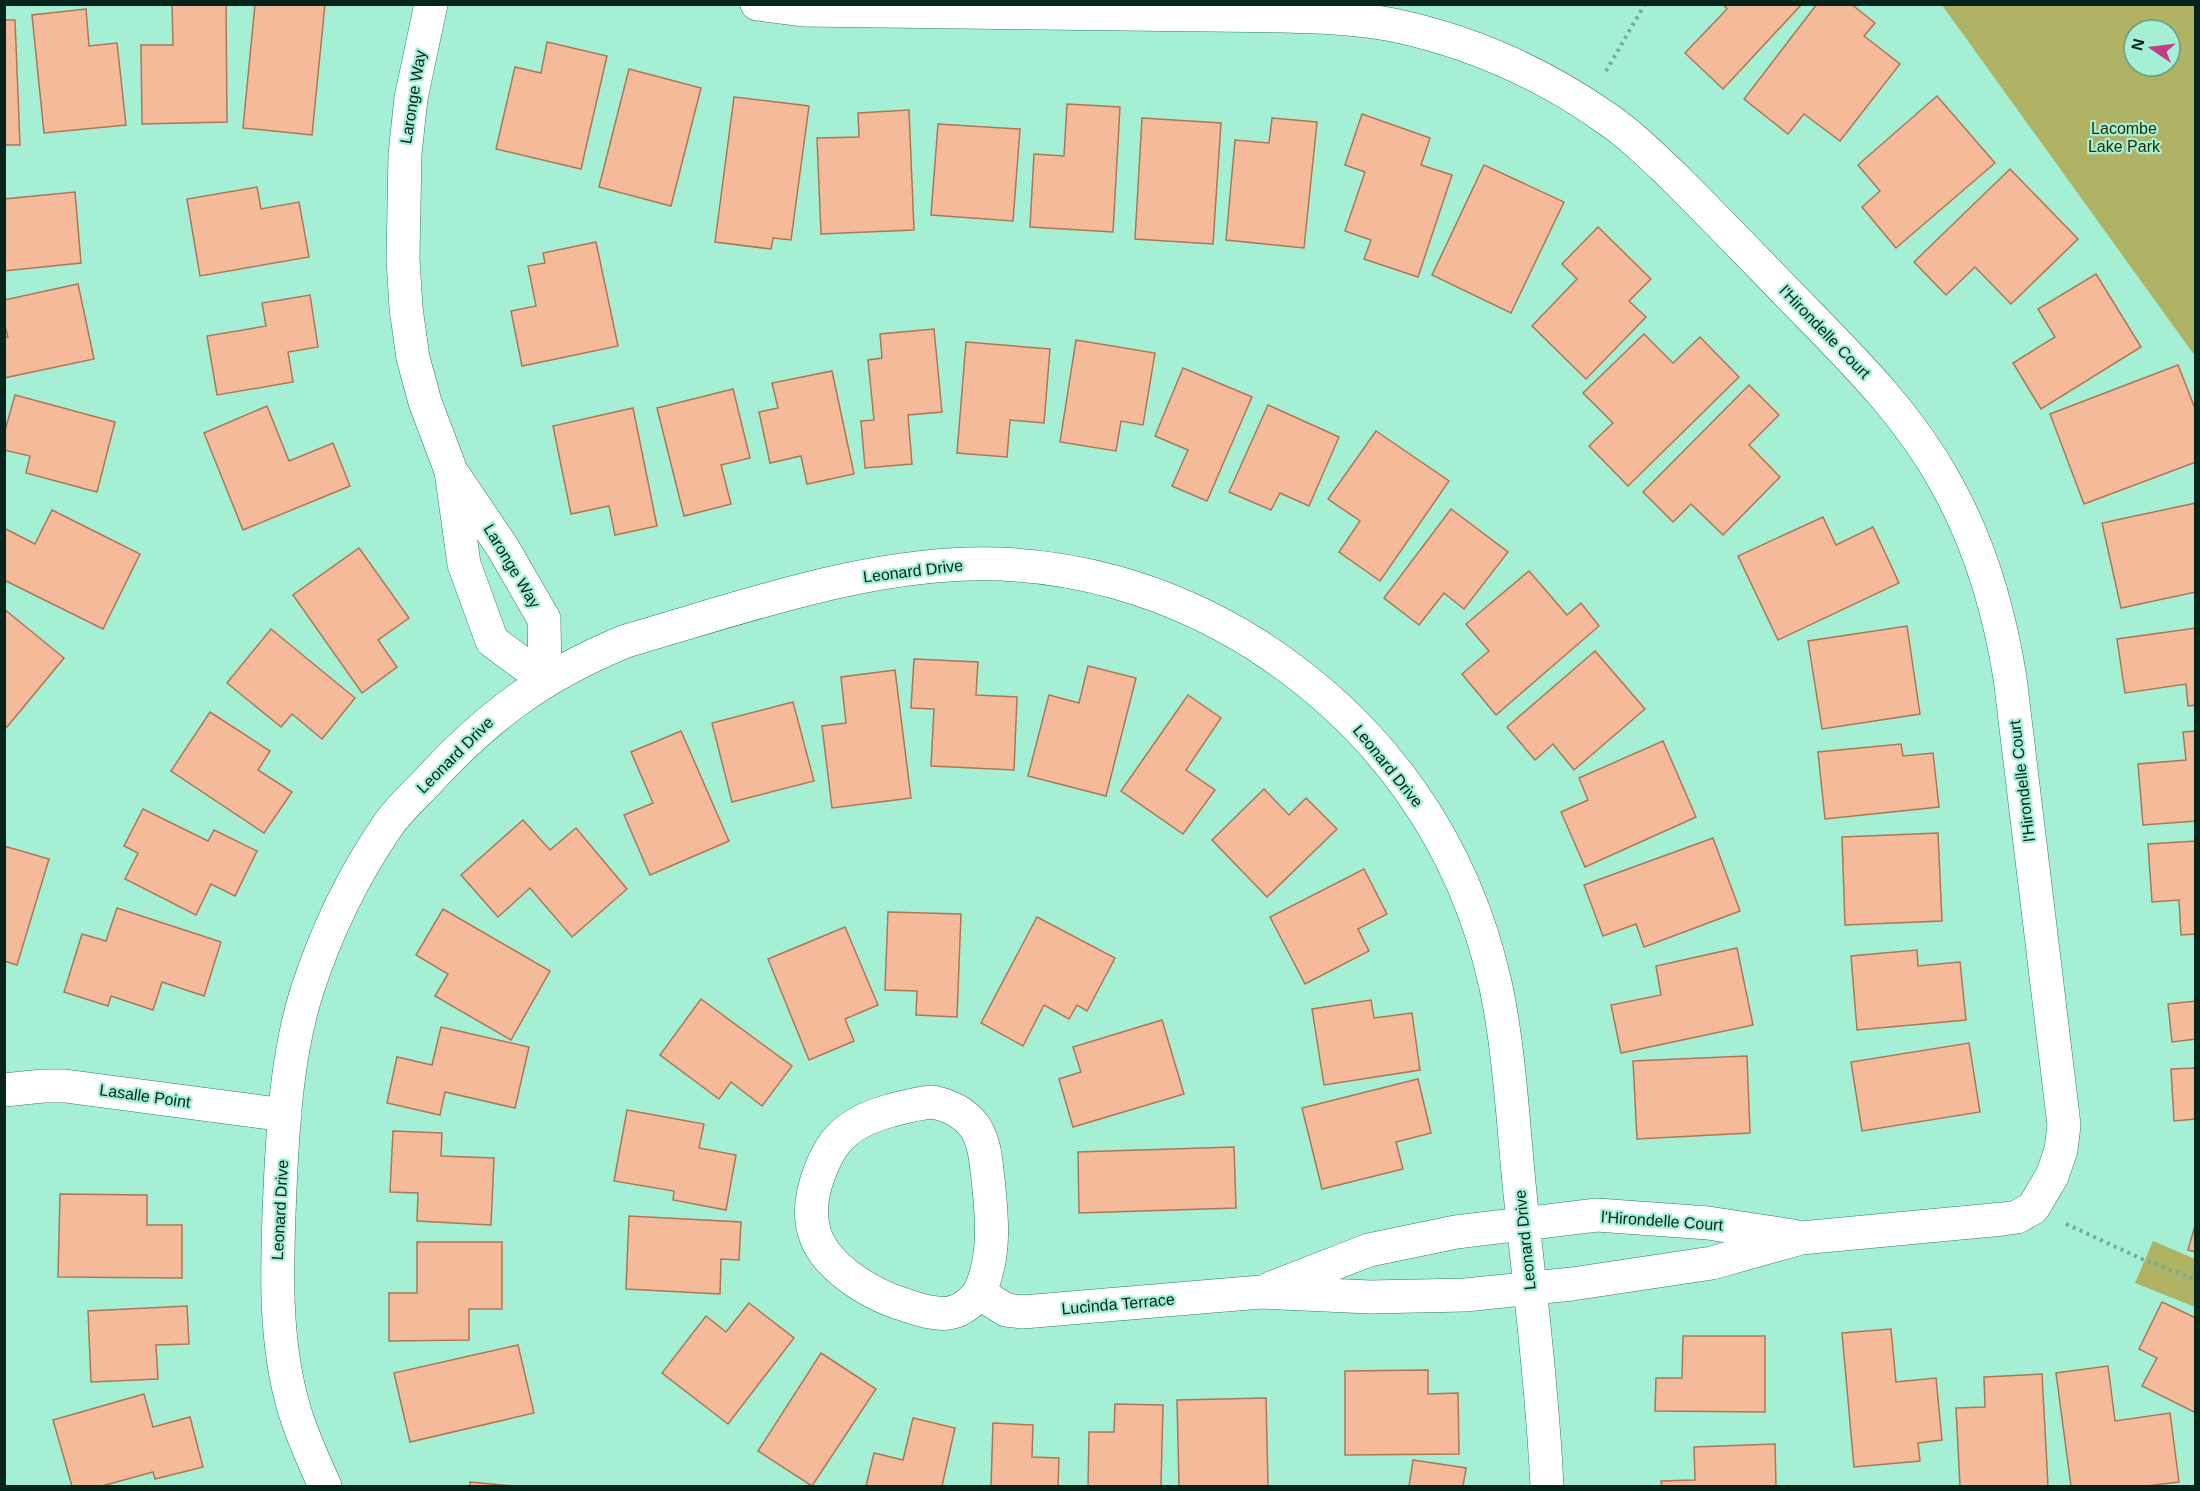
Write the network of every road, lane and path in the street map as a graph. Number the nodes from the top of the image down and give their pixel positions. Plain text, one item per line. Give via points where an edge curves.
1 (431, 4) edge
2 (758, 4) edge
3 (1646, 4) edge
4 (1586, 105) junction
5 (451, 471) junction
6 (545, 680) junction
7 (4, 1090) edge
8 (285, 1115) junction
9 (2033, 1208) junction
10 (1523, 1223) junction
11 (1800, 1238) junction
12 (2196, 1280) edge
13 (1529, 1288) junction
14 (1261, 1292) junction
15 (980, 1293) junction
16 (325, 1486) edge
17 (1547, 1486) edge

1 - 5 street, Laronge Way via 411,98 405,154 403,259 413,358
2 - 4 street, l'Hirondelle Court via 803,10 1356,20 1423,33 1493,55
3 - 4 path
4 - 9 street, l'Hirondelle Court via 1625,133 1675,178 1868,376 1922,444 1963,516 1985,571 2010,678 2064,1125 2052,1176
5 - 6 street, Laronge Way via 503,548 544,619
5 - 6 street, Laronge Way via 464,564 492,641
6 - 8 street, Leonard Drive via 486,722 389,823 340,904 307,992 293,1050
6 - 10 street, Leonard Drive via 626,641 804,590 871,575 954,565 1012,564 1101,578 1176,601 1228,627 1303,678 1376,745 1435,827 1463,881 1496,987
7 - 8 street, Lasalle Point via 64,1086
8 - 16 street, Leonard Drive via 277,1247 280,1330 295,1411
9 - 11 street, l'Hirondelle Court via 2003,1219
9 - 12 path
10 - 11 street, l'Hirondelle Court via 1610,1215 1708,1223
10 - 13 street, Leonard Drive
10 - 14 street, Lucinda Terrace via 1369,1250
11 - 13 street, l'Hirondelle Court via 1712,1263
13 - 14 street, Lucinda Terrace via 1370,1297
13 - 17 street, Leonard Drive
14 - 15 street, Lucinda Terrace via 1023,1312 1006,1310
15 - 15 street via 993,1223 985,1153 974,1126 960,1112 933,1102 913,1104 855,1123 827,1154 813,1193 813,1230 824,1252 865,1287 917,1309 956,1311

